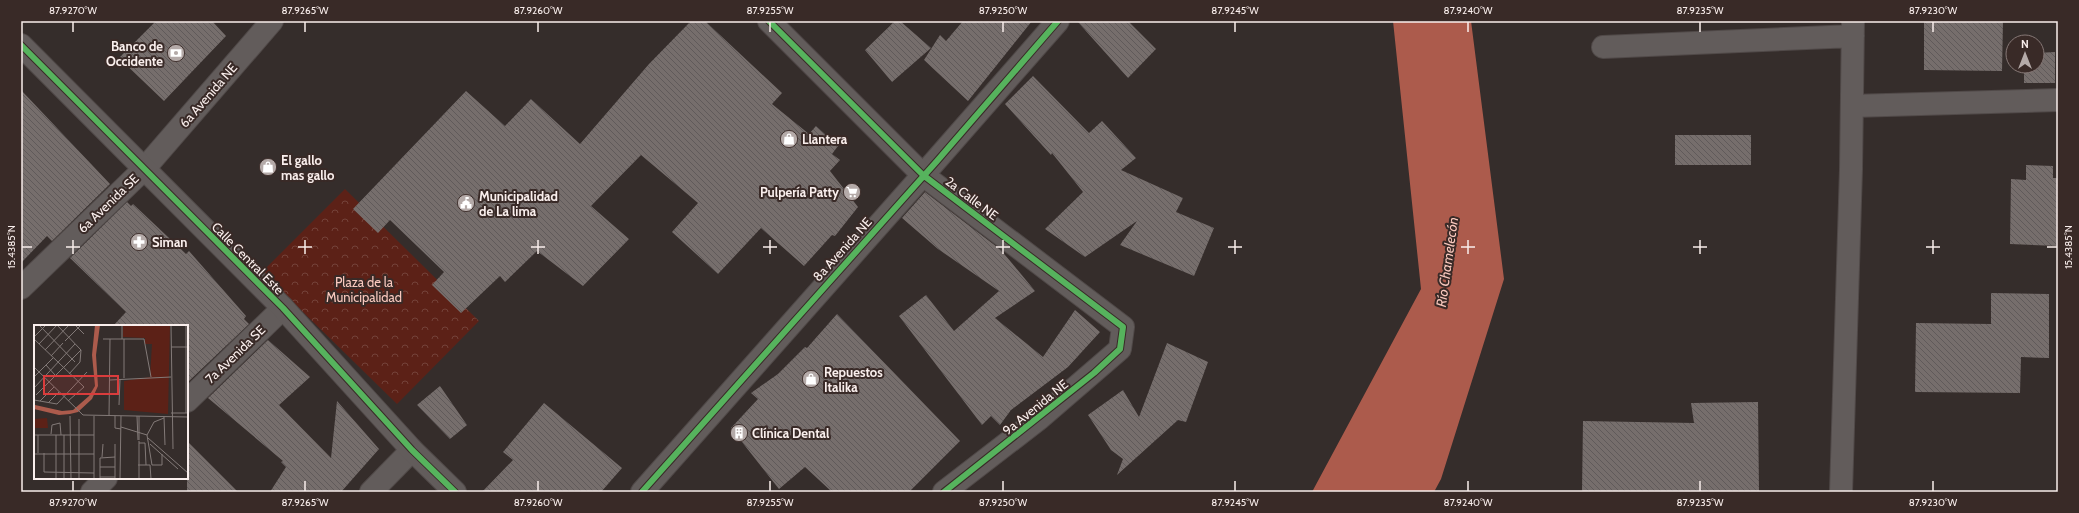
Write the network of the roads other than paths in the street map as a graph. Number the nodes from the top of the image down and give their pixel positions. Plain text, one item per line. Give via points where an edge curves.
1 (272, 21) edge
2 (769, 21) edge
3 (1058, 21) edge
4 (1853, 29) edge
5 (21, 45) edge
6 (1603, 47) dead end
7 (2058, 100) edge
8 (1852, 106) junction
9 (144, 169) junction
10 (923, 175) junction
11 (21, 288) edge
12 (283, 308) junction
13 (1123, 327) joint
14 (188, 400) edge
15 (412, 450) junction
16 (105, 479) edge
17 (92, 492) edge
18 (371, 492) edge
19 (455, 492) edge
20 (642, 492) edge
21 (944, 492) edge
22 (1841, 492) edge

1 - 9 street, 6a Avenida NE
2 - 10 street, 2a Calle NE
3 - 10 street, 8a Avenida NE
4 - 6 street
4 - 8 street
5 - 9 street, Calle Central Este
7 - 8 street
8 - 22 street
9 - 11 street, 6a Avenida SE
9 - 12 street, Calle Central Este
10 - 13 street, 2a Calle NE
10 - 20 street, 8a Avenida NE
12 - 14 street, 7a Avenida SE
12 - 15 street, Calle Central Este
13 - 21 street, 9a Avenida NE via 1120,349 1094,373
15 - 18 street
15 - 19 street, Calle Central Este
16 - 17 street

